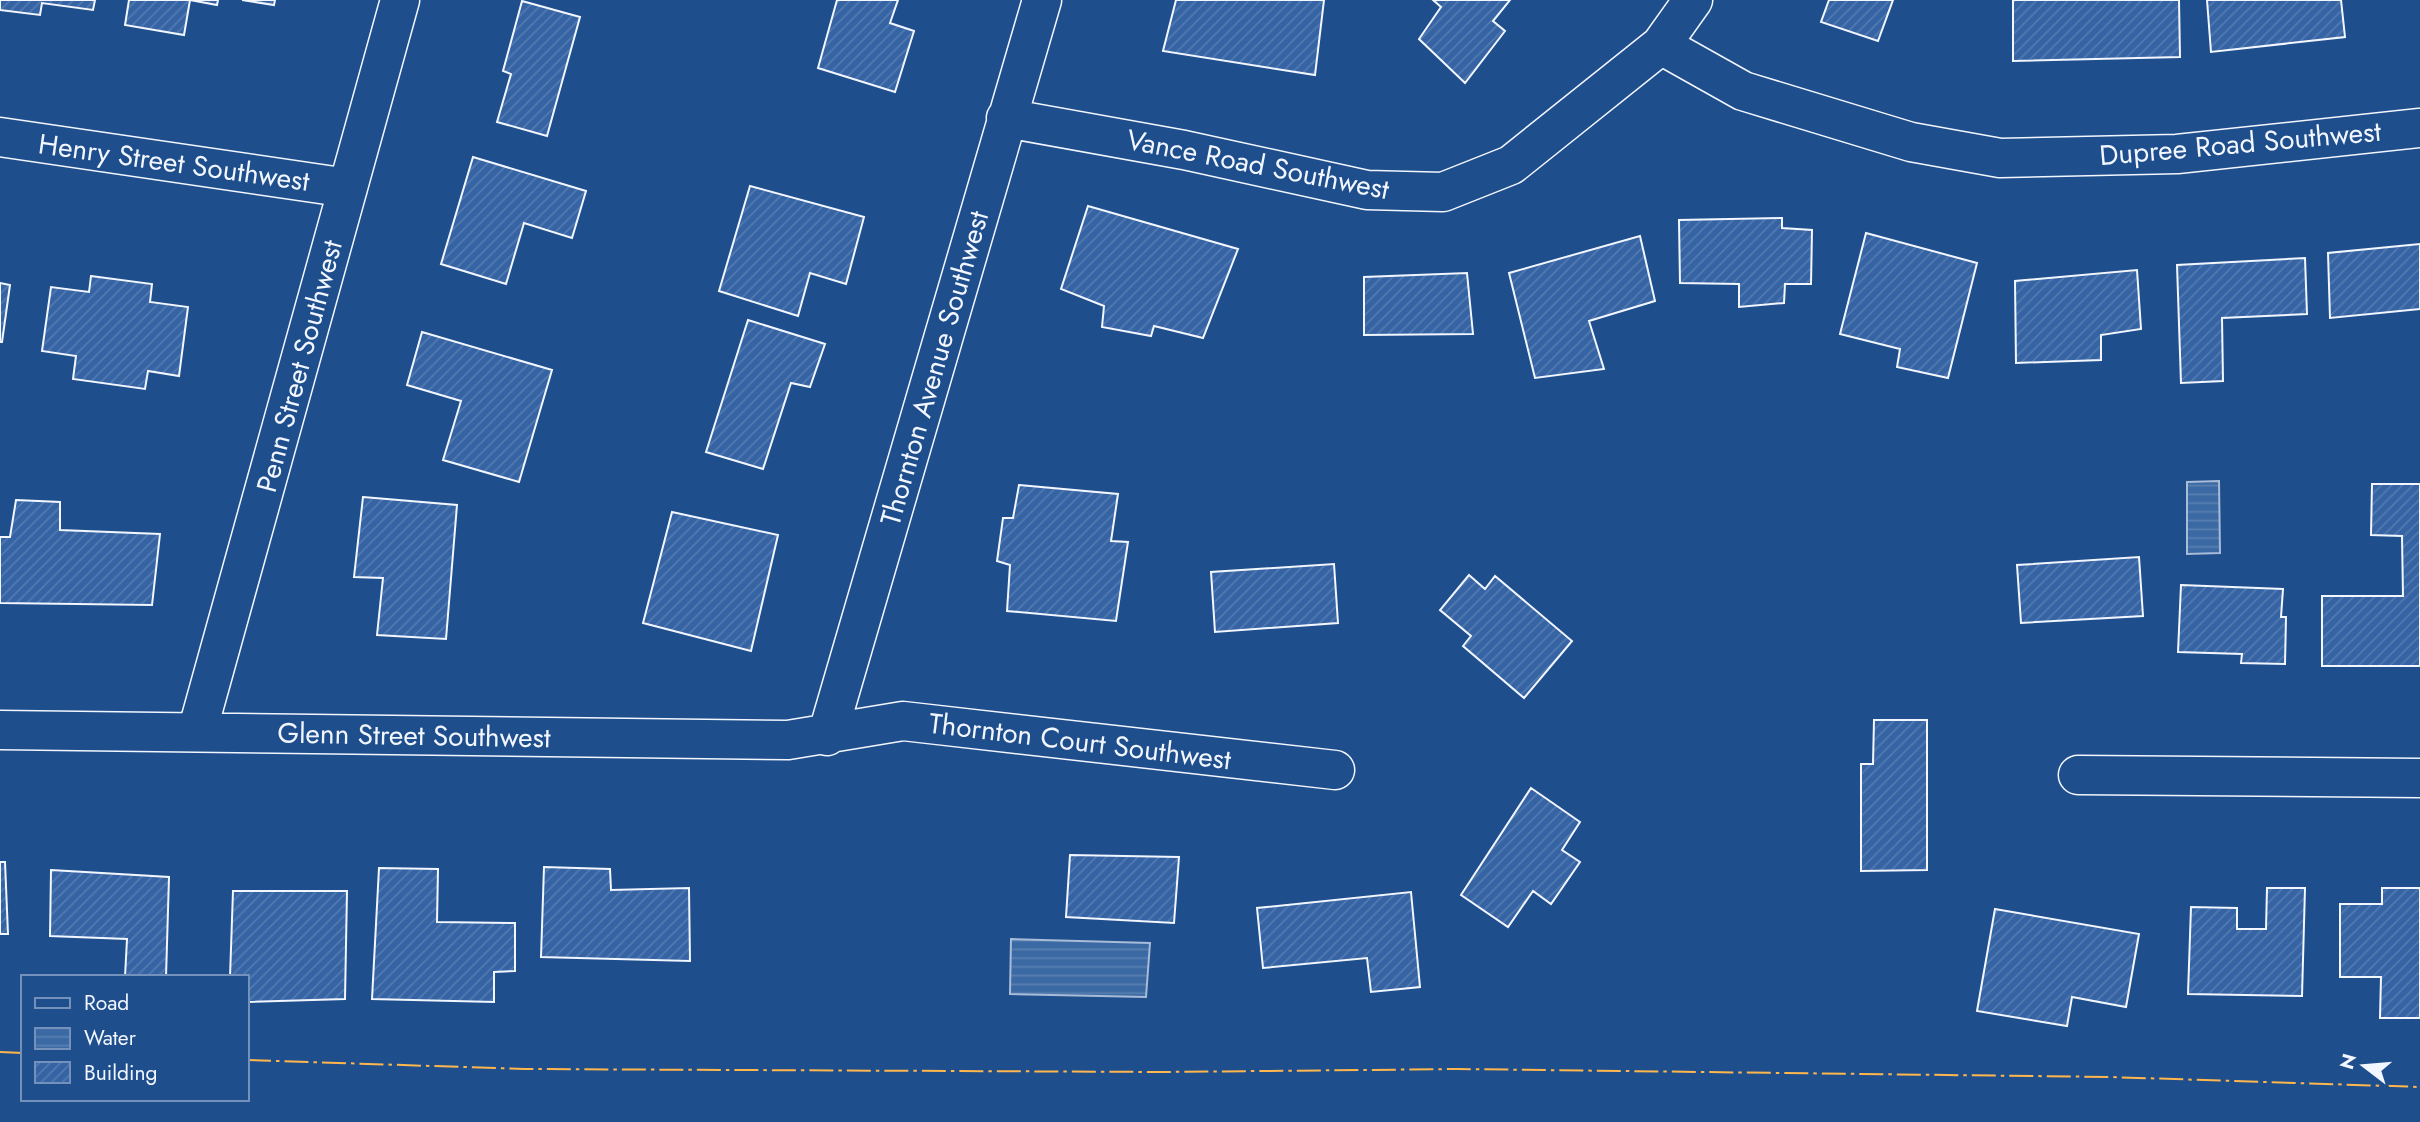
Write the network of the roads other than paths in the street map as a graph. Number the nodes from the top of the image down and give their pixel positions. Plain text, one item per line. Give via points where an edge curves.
1 (400, 0) edge
2 (1042, 0) edge
3 (1693, 0) edge
4 (1661, 45) junction
5 (1006, 118) junction
6 (2420, 128) edge
7 (0, 137) edge
8 (348, 188) junction
9 (0, 730) edge
10 (197, 732) junction
11 (827, 736) junction
12 (1335, 770) dead end
13 (2078, 775) dead end
14 (2420, 778) edge

1 - 8 street, Penn Street Southwest
2 - 5 street, Thornton Avenue Southwest
3 - 4 street, Vance Road Southwest
4 - 5 street, Vance Road Southwest via 1511,164 1443,192 1367,190
4 - 6 street, Dupree Road Southwest via 1743,91 1911,142 2000,158 2177,154
5 - 11 street, Thornton Avenue Southwest
7 - 8 street, Henry Street Southwest
8 - 10 street, Penn Street Southwest
9 - 10 street, Glenn Street Southwest
10 - 11 street, Glenn Street Southwest via 788,740
11 - 12 street, Thornton Court Southwest via 903,721
13 - 14 street

